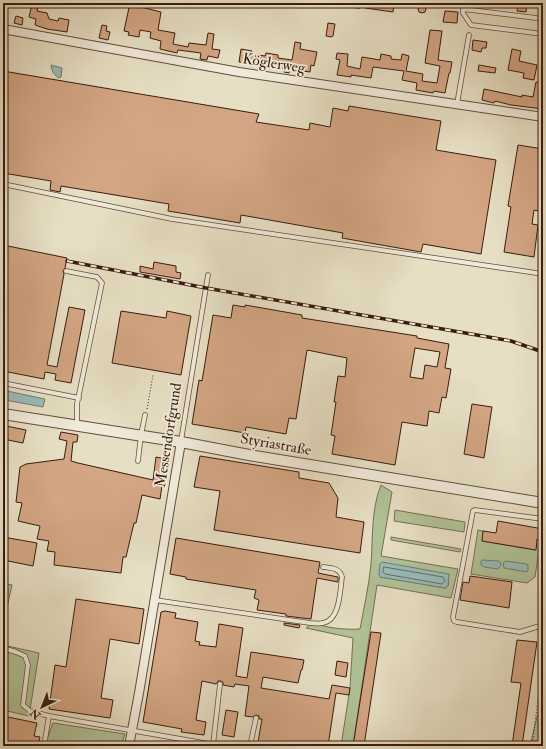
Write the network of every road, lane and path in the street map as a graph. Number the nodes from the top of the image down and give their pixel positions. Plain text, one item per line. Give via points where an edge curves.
1 (337, 3) edge
2 (359, 6) dead end
3 (543, 6) edge
4 (537, 8) dead end
5 (536, 18) dead end
6 (3, 29) edge
7 (543, 34) edge
8 (469, 35) dead end
9 (456, 104) junction
10 (543, 117) edge
11 (3, 184) edge
12 (66, 271) dead end
13 (543, 274) edge
14 (208, 275) dead end
15 (153, 375) dead end
16 (3, 383) edge
17 (79, 398) junction
18 (3, 414) edge
19 (145, 415) joint
20 (77, 426) junction
21 (141, 435) junction
22 (181, 442) junction
23 (138, 461) dead end
24 (543, 503) edge
25 (543, 519) edge
26 (323, 567) dead end
27 (155, 600) junction
28 (543, 625) edge
29 (3, 648) edge
30 (543, 661) edge
31 (220, 684) dead end
32 (49, 716) junction
33 (256, 718) dead end
34 (132, 730) junction
35 (213, 745) junction
36 (44, 746) edge
37 (128, 746) edge
38 (221, 746) edge
39 (250, 746) edge
40 (532, 746) edge

1 - 2 lane
3 - 4 path via 538,5
5 - 7 lane via 463,9 471,25
6 - 9 street, Köglerweg via 239,72
8 - 9 lane
9 - 10 street, Köglerweg
11 - 13 lane via 172,219
12 - 17 lane via 97,277 102,283
14 - 22 lane, Messendorfgrund
15 - 19 path
16 - 17 lane
17 - 20 lane
18 - 20 street, Styriastraße
19 - 21 lane
20 - 21 street, Styriastraße
21 - 22 street, Styriastraße
21 - 23 lane
22 - 24 street, Styriastraße
22 - 27 street, Messendorfgrund
25 - 28 lane via 473,511 453,617 456,622 520,632
26 - 27 lane via 339,570 342,577 336,612 329,621 323,623
27 - 34 street, Messendorfgrund
29 - 32 lane via 25,656 28,665 23,705 30,711
30 - 40 path
31 - 35 lane
32 - 34 lane
32 - 36 lane
33 - 39 lane
34 - 35 lane
34 - 37 street, Messendorfgrund
35 - 38 lane

